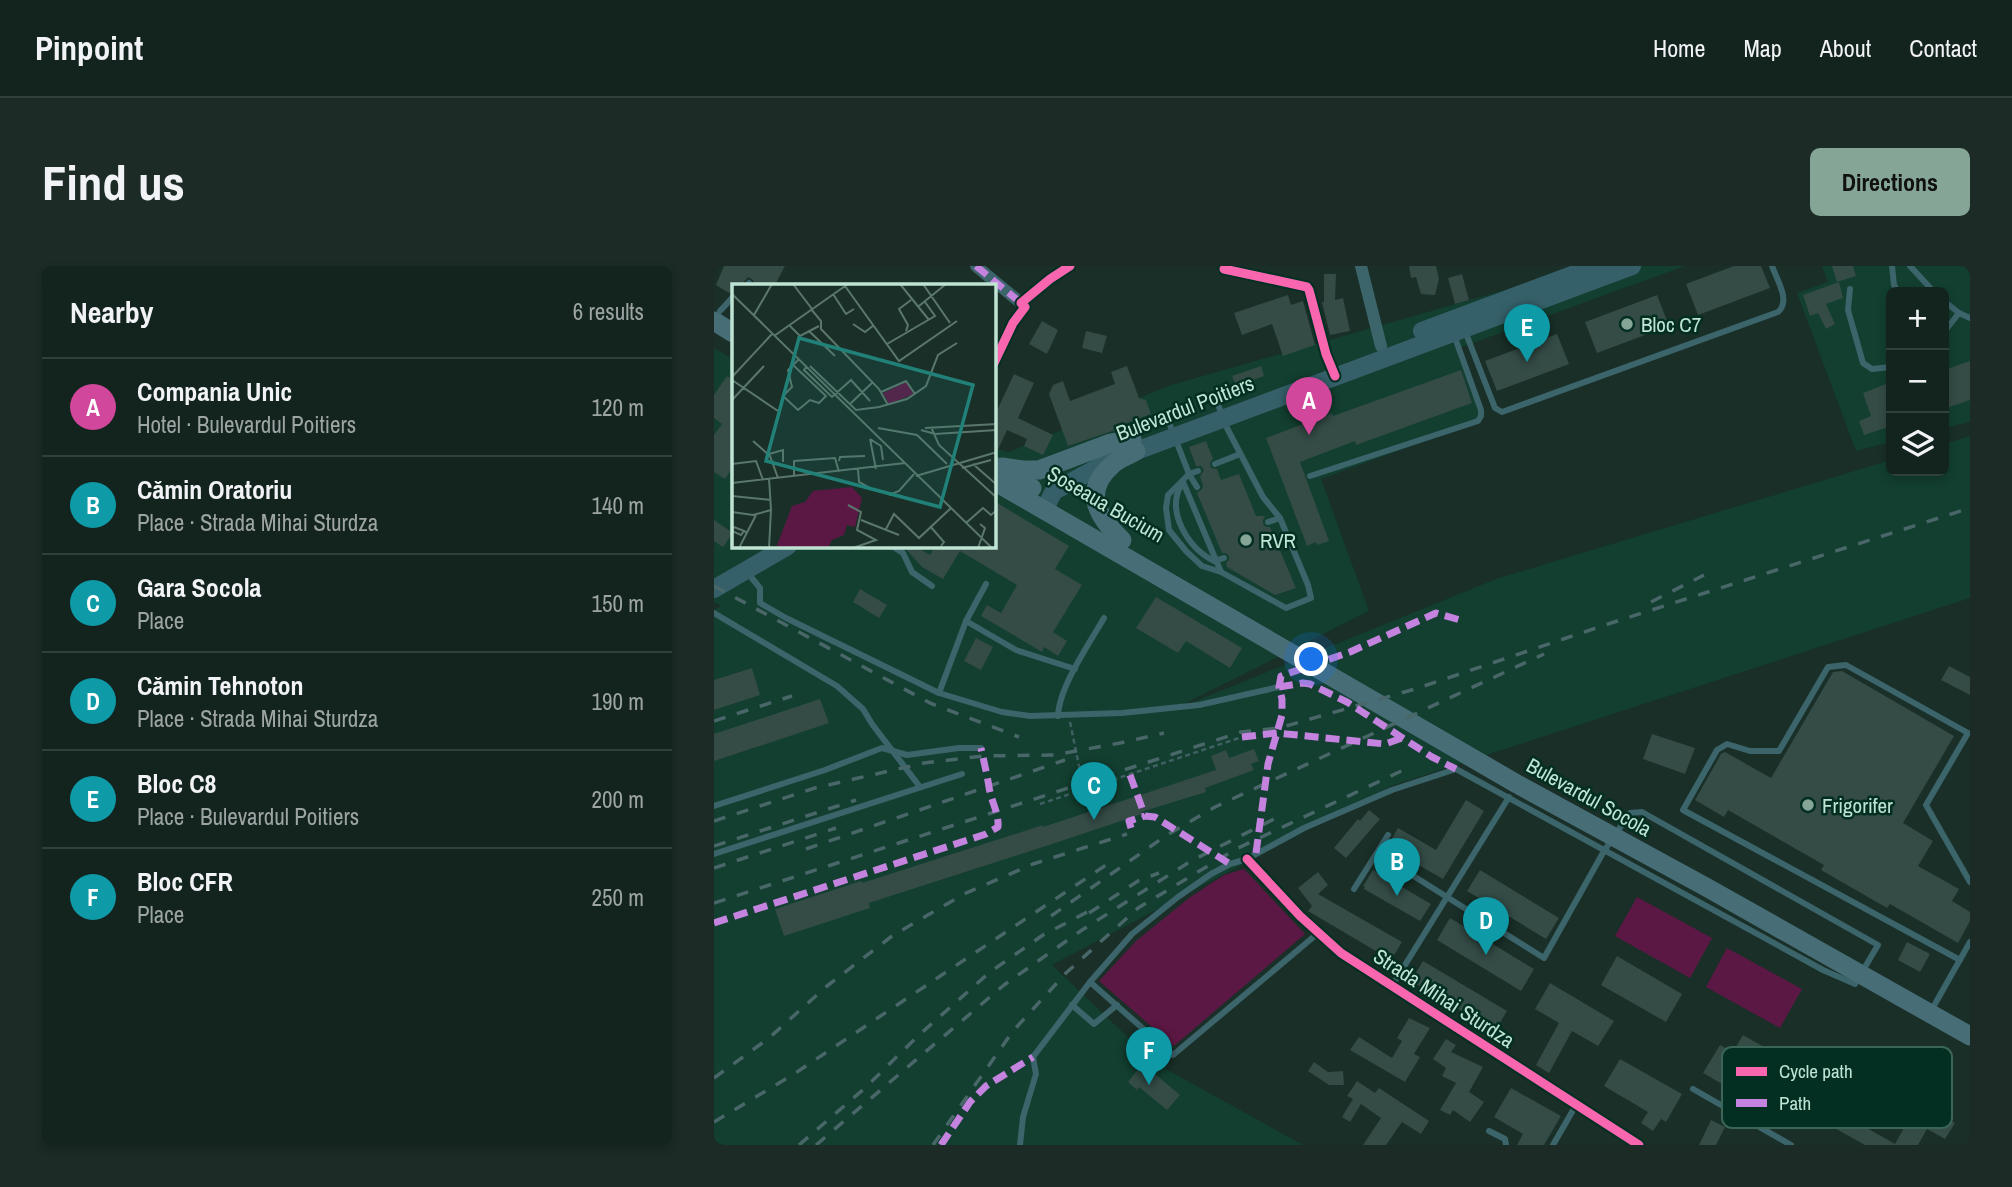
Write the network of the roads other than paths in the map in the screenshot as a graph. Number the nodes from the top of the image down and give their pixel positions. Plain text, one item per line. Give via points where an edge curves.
1 (976, 266) edge
2 (1070, 266) edge
3 (1361, 266) edge
4 (1596, 266) edge
5 (1632, 266) edge
6 (1772, 266) edge
7 (1892, 266) edge
8 (1910, 266) edge
9 (1224, 269) dead end
10 (1895, 287) edge
11 (1929, 287) edge
12 (1850, 289) dead end
13 (1021, 303) junction
14 (1949, 305) edge
15 (723, 311) edge
16 (1959, 313) junction
17 (1970, 318) edge
18 (1456, 324) junction
19 (1949, 326) edge
20 (732, 331) edge
21 (1381, 346) junction
22 (996, 359) edge
23 (1886, 368) edge
24 (1333, 370) junction
25 (1221, 413) junction
26 (1172, 431) junction
27 (1134, 445) junction
28 (1240, 454) junction
29 (1215, 464) dead end
30 (996, 466) edge
31 (996, 467) edge
32 (1198, 471) dead end
33 (1310, 476) dead end
34 (1186, 478) junction
35 (996, 482) edge
36 (1197, 487) dead end
37 (1040, 500) junction
38 (1280, 518) junction
39 (1268, 522) dead end
40 (1122, 540) junction
41 (784, 548) edge
42 (895, 548) edge
43 (1224, 558) dead end
44 (746, 570) junction
45 (1221, 572) junction
46 (986, 584) dead end
47 (932, 586) dead end
48 (1192, 587) junction
49 (714, 589) edge
50 (714, 613) edge
51 (1104, 618) dead end
52 (965, 621) junction
53 (1075, 668) junction
54 (1279, 687) dead end
55 (939, 694) junction
56 (1058, 716) junction
57 (981, 748) dead end
58 (894, 751) junction
59 (962, 774) dead end
60 (920, 787) junction
61 (1509, 797) junction
62 (714, 806) edge
63 (1388, 835) dead end
64 (1604, 851) junction
65 (1377, 853) junction
66 (714, 854) edge
67 (1247, 859) junction
68 (1970, 882) edge
69 (1354, 889) dead end
70 (1447, 899) junction
71 (1317, 933) junction
72 (1970, 943) edge
73 (1960, 960) junction
74 (1865, 968) junction
75 (1090, 982) junction
76 (1392, 986) junction
77 (1072, 1005) junction
78 (1116, 1005) junction
79 (1933, 1007) junction
80 (1970, 1020) edge
81 (1970, 1036) edge
82 (1692, 1089) dead end
83 (1576, 1105) junction
84 (1722, 1106) edge
85 (1761, 1128) edge
86 (1489, 1131) dead end
87 (1020, 1145) edge
88 (1506, 1145) edge
89 (1553, 1145) edge
90 (1639, 1145) edge
91 (1791, 1145) edge

1 - 13 street
2 - 13 street
3 - 21 street
4 - 18 main road, Bulevardul Poitiers
5 - 18 main road, Bulevardul Poitiers
6 - 18 lane via 1784,299 1778,312 1502,412 1495,408
7 - 10 lane
8 - 11 lane
9 - 24 street via 1307,287
12 - 23 lane via 1847,310 1863,363 1872,369
13 - 22 street via 1025,307
14 - 16 lane
15 - 20 main road
16 - 17 lane
16 - 19 lane
18 - 21 main road, Bulevardul Poitiers
18 - 24 main road, Bulevardul Poitiers
18 - 33 lane via 1481,410 1478,421
21 - 24 main road, Bulevardul Poitiers
24 - 25 main road, Bulevardul Poitiers
25 - 26 main road, Bulevardul Poitiers
25 - 28 lane
26 - 27 main road, Bulevardul Poitiers
26 - 34 lane
27 - 30 main road via 1111,443 1039,470
27 - 37 main road, Bulevardul Poitiers
27 - 40 main road via 1099,480 1095,494 1097,509
28 - 29 lane
28 - 38 lane
31 - 37 main road, Șoseaua Bucium
32 - 34 lane
34 - 36 lane
34 - 43 lane via 1176,507 1184,533 1203,556 1214,561
34 - 45 lane
34 - 45 lane via 1168,495 1169,530 1202,566
35 - 37 main road, Șoseaua Bucium
37 - 40 main road, Șoseaua Bucium
37 - 48 main road, Șoseaua Bucium
38 - 39 lane
38 - 45 lane via 1311,598 1286,608
40 - 48 main road, Șoseaua Bucium
41 - 44 main road
42 - 47 lane via 903,553 912,572
44 - 49 main road
44 - 55 lane via 760,589 760,603
46 - 52 lane
48 - 74 main road, Bulevardul Socola
50 - 58 lane via 837,685 863,709
51 - 53 lane
52 - 53 lane via 1016,650
52 - 55 lane
53 - 56 lane via 1058,704
54 - 56 lane via 1199,705
55 - 56 lane via 1002,712
57 - 58 lane via 907,755
58 - 60 lane
58 - 62 lane via 882,748
59 - 60 lane
60 - 66 lane
61 - 64 lane
61 - 67 lane via 1456,769 1392,790
61 - 70 lane
63 - 65 lane
64 - 70 lane via 1544,958
64 - 74 lane via 1823,970 1855,984
64 - 74 lane via 1630,813 1642,812 1878,944
65 - 69 lane
65 - 70 lane
67 - 71 street, Strada Mihai Sturdza
67 - 75 lane via 1211,874 1178,897 1132,934
68 - 73 lane via 1926,805 1968,733 1846,665 1828,667 1780,751 1750,751 1727,744 1717,750 1684,810
70 - 76 lane
71 - 76 street, Strada Mihai Sturdza
71 - 78 lane via 1173,1055
72 - 73 lane
73 - 79 lane
74 - 79 main road, Bulevardul Socola
75 - 77 lane
75 - 78 lane
76 - 83 street, Strada Mihai Sturdza
77 - 78 lane via 1094,1024
77 - 87 lane via 1033,1057 1035,1074
79 - 80 main road, Bulevardul Socola
79 - 81 main road, Bulevardul Socola
82 - 84 lane
83 - 89 lane
83 - 90 street, Strada Mihai Sturdza
85 - 91 lane
86 - 88 lane via 1505,1139

